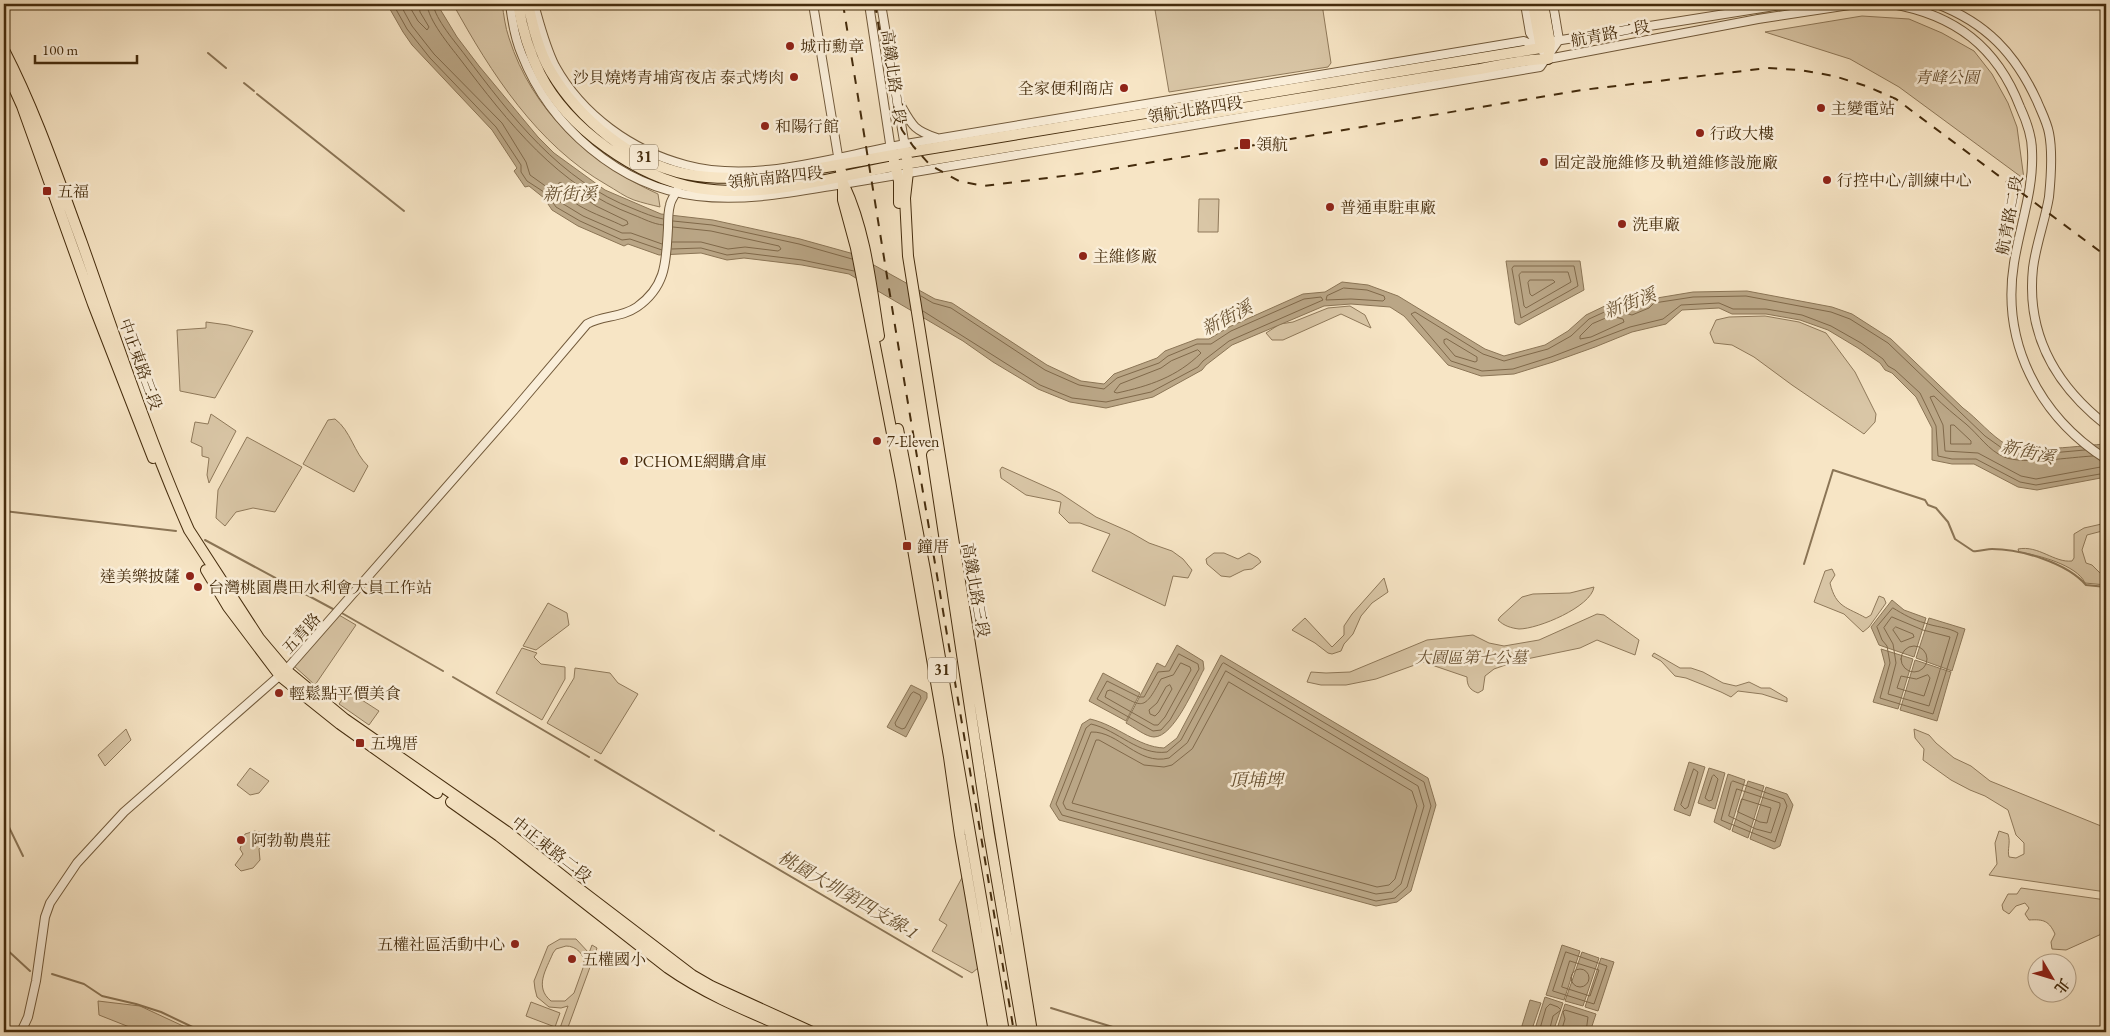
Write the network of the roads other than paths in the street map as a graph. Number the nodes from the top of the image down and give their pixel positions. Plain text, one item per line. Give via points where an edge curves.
1 (510, 4) edge
2 (518, 4) edge
3 (528, 4) edge
4 (534, 4) edge
5 (813, 4) edge
6 (869, 4) edge
7 (881, 4) edge
8 (1525, 4) edge
9 (1533, 4) edge
10 (1543, 4) edge
11 (1553, 4) edge
12 (1788, 4) edge
13 (1856, 4) edge
14 (1892, 4) edge
15 (1937, 4) edge
16 (1530, 33) junction
17 (1524, 41) junction
18 (1550, 44) junction
19 (4, 50) edge
20 (1548, 58) junction
21 (4, 66) edge
22 (897, 98) junction
23 (939, 139) junction
24 (906, 148) junction
25 (892, 151) junction
26 (839, 161) junction
27 (907, 168) junction
28 (684, 169) junction
29 (896, 170) junction
30 (843, 180) junction
31 (678, 188) junction
32 (908, 280) junction
33 (871, 306) junction
34 (917, 334) junction
35 (2106, 425) edge
36 (2106, 459) edge
37 (283, 673) junction
38 (984, 802) junction
39 (958, 818) junction
40 (1001, 849) junction
41 (975, 861) junction
42 (21, 1032) edge
43 (796, 1032) edge
44 (812, 1032) edge
45 (994, 1032) edge
46 (1004, 1032) edge
47 (1024, 1032) edge
48 (1032, 1032) edge

1 - 31 street, 領航南路四段 / 31 via 521,54 545,99 568,127 606,160 647,182
2 - 31 main road, 領航南路四段 / 31 via 528,45 541,77 574,120 613,153
3 - 28 main road, 領航南路四段 / 31 via 540,48 551,72 591,121 620,145 658,164
4 - 28 street, 領航南路四段 / 31 via 542,36 554,64 584,105 629,141
5 - 26 street
6 - 25 street, 高鐵北路二段
7 - 22 street, 高鐵北路二段
8 - 16 street
9 - 18 main road
10 - 18 main road
11 - 18 street
12 - 18 street, 航青路二段
13 - 20 street, 航青路二段
14 - 36 street, 航青路二段 via 1917,8 1947,21 1975,39 1996,62 2014,90 2032,150 2031,185 2010,290 2016,335 2034,384 2047,404 2067,429
15 - 35 street, 航青路二段 via 1967,17 2008,51 2027,78 2041,111 2049,133 2051,169 2049,198 2033,268 2036,322 2042,344 2062,382 2087,410
16 - 17 street
16 - 18 street
17 - 18 street
17 - 23 street, 領航北路四段
18 - 20 main road
18 - 24 main road, 領航北路四段
19 - 37 main road, 中正東路三段 via 59,177 148,427 189,530
20 - 27 main road, 領航北路四段
21 - 37 main road, 中正東路三段 via 22,106 136,417 183,530 228,607
22 - 23 street via 912,126
22 - 24 street, 高鐵北路二段
23 - 24 street, 領航北路四段
24 - 25 main road, 領航北路四段 / 31
24 - 27 main road, 高鐵北路三段
25 - 26 main road, 領航北路四段 / 31
25 - 29 main road, 高鐵北路三段
26 - 28 main road, 領航南路四段 / 31 via 742,179 721,179
26 - 30 main road
27 - 29 main road, 領航北路四段 / 31
27 - 32 main road, 高鐵北路三段
28 - 31 street
29 - 30 main road, 領航北路四段 / 31
29 - 32 main road, 高鐵北路三段
30 - 31 main road, 領航南路四段 / 31 via 744,192
30 - 33 main road, 31 via 851,202
31 - 37 street, 五青路 via 670,204 665,270 660,281 638,306 615,317 596,318 578,333
32 - 34 main road, 高鐵北路三段
33 - 39 main road
33 - 41 main road, 31 via 925,570
34 - 38 main road, 高鐵北路三段 / 31
34 - 40 main road, 高鐵北路三段 via 983,722
37 - 42 street, 五青路 via 124,812 64,880 45,917 36,981 28,1018
37 - 43 main road, 中正東路二段 via 340,724 499,836 668,968 708,994
37 - 44 main road, 中正東路二段 via 506,831 692,975
38 - 40 main road
38 - 47 main road, 高鐵北路三段 / 31
39 - 41 main road
39 - 45 main road
40 - 48 main road, 高鐵北路三段
41 - 46 main road, 31

